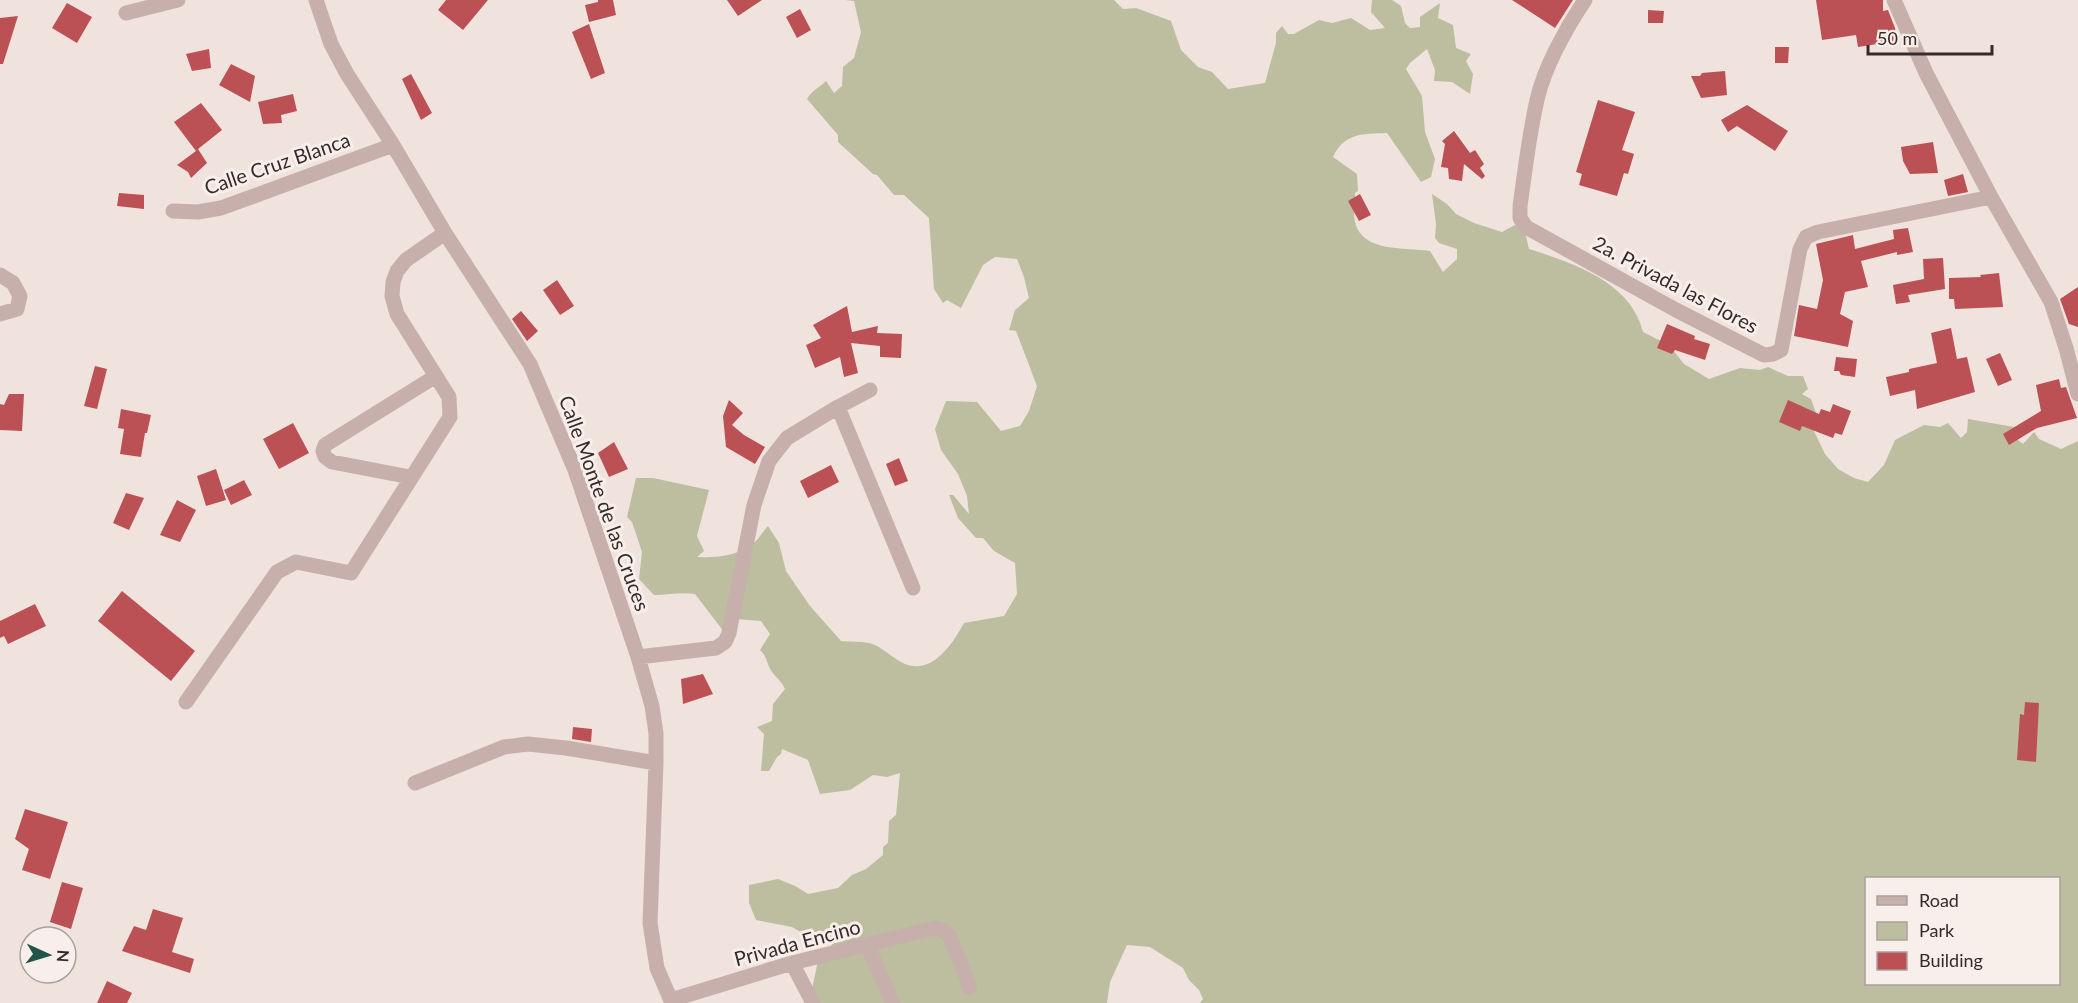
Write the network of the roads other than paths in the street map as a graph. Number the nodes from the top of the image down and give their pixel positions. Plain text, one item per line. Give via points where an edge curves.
1 (178, 0) edge
2 (316, 0) edge
3 (1585, 0) edge
4 (1894, 0) edge
5 (126, 14) dead end
6 (393, 145) junction
7 (1991, 197) junction
8 (172, 211) dead end
9 (445, 233) junction
10 (0, 275) edge
11 (0, 314) edge
12 (436, 376) junction
13 (870, 390) dead end
14 (2078, 394) edge
15 (838, 407) junction
16 (410, 477) junction
17 (913, 588) dead end
18 (638, 657) junction
19 (186, 702) dead end
20 (656, 763) junction
21 (415, 783) dead end
22 (867, 945) junction
23 (792, 963) junction
24 (970, 988) dead end
25 (671, 1001) edge
26 (813, 1003) edge
27 (893, 1003) edge

1 - 5 street
2 - 6 street, Calle Monte de las Cruces via 331,44
3 - 7 street, 2a. Privada las Flores via 1554,56 1537,99 1520,218 1526,227 1764,355 1781,350 1800,249 1806,237
4 - 7 street via 1926,73
6 - 8 street, Calle Cruz Blanca via 221,208
6 - 9 street, Calle Monte de las Cruces
7 - 14 street via 2051,302
9 - 12 street via 406,260 397,271 392,296 397,314
9 - 18 street, Calle Monte de las Cruces via 530,364 575,470
10 - 11 street via 13,283 20,297 17,309
12 - 16 street via 449,397 450,417
12 - 16 street via 325,445 323,451 332,462
13 - 15 street
15 - 17 street
15 - 18 street via 787,438 770,461 754,505 725,642 717,648
16 - 19 street via 351,573 296,562 277,572
18 - 20 street, Calle Monte de las Cruces via 652,706
20 - 21 street via 528,744 504,747
20 - 25 street, Calle Monte de las Cruces via 650,923 657,968
22 - 23 street, Privada Encino
22 - 24 street, Privada Encino via 935,928 944,930
22 - 27 street
23 - 25 street, Privada Encino
23 - 26 street

